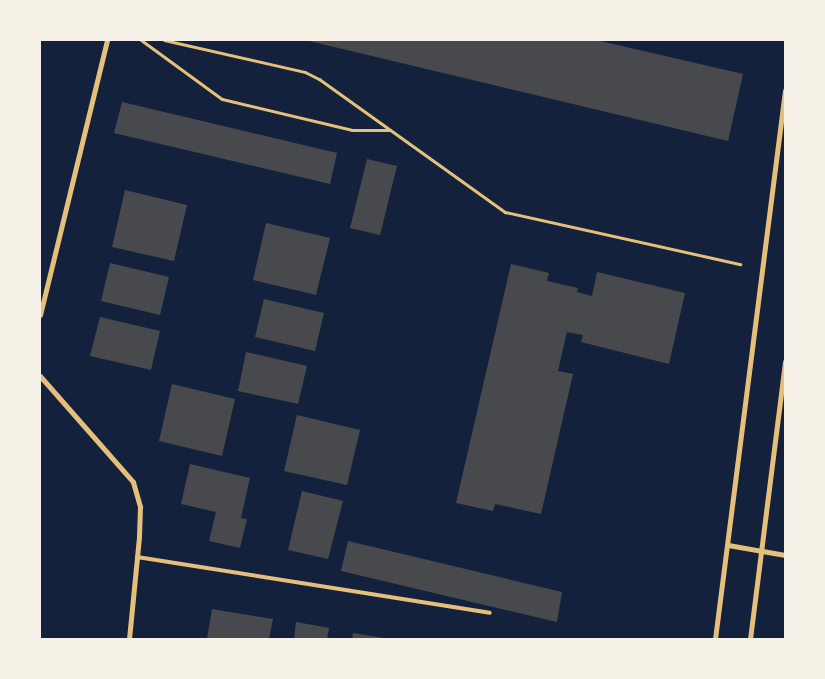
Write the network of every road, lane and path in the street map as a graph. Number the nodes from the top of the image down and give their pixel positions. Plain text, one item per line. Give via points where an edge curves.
1 (107, 40) edge
2 (141, 40) edge
3 (164, 40) edge
4 (785, 90) edge
5 (391, 130) junction
6 (763, 268) junction
7 (40, 315) edge
8 (785, 361) edge
9 (40, 376) edge
10 (728, 545) junction
11 (760, 551) junction
12 (785, 554) edge
13 (137, 557) junction
14 (490, 613) dead end
15 (129, 639) edge
16 (715, 639) edge
17 (750, 639) edge

1 - 7 street
2 - 5 path via 222,99 352,130
3 - 5 path via 305,72
4 - 6 street
5 - 6 path via 505,212
6 - 10 street
8 - 11 street
9 - 13 street via 133,482 140,507
10 - 11 street
10 - 16 street
11 - 12 street
11 - 17 street
13 - 14 lane
13 - 15 street

